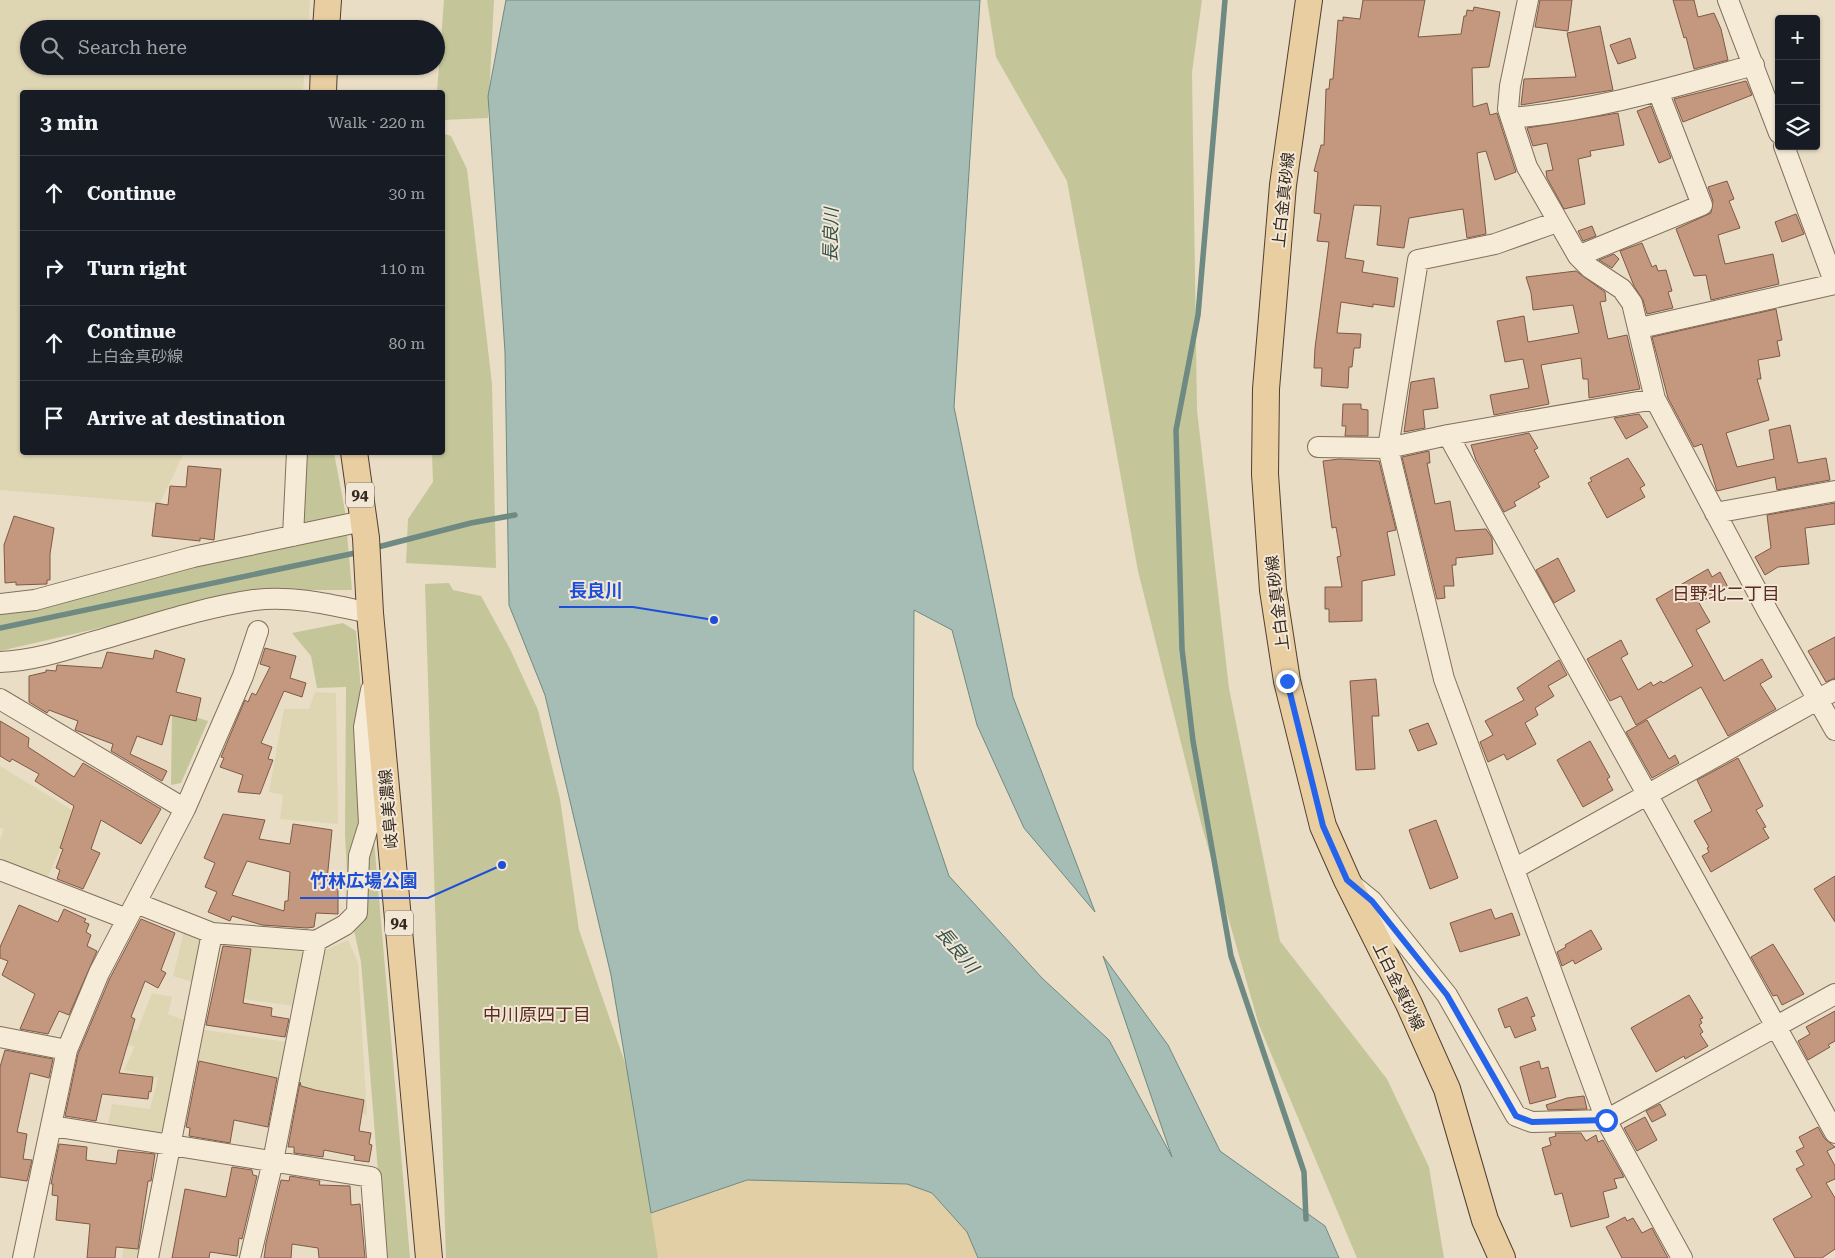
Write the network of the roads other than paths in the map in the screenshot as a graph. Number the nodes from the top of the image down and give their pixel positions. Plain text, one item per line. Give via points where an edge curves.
1 (328, 0) edge
2 (1309, 0) edge
3 (1528, 0) edge
4 (1728, 0) edge
5 (327, 20) edge
6 (1754, 65) junction
7 (324, 75) edge
8 (323, 90) edge
9 (1658, 91) junction
10 (1511, 118) junction
11 (1775, 122) edge
12 (1785, 150) edge
13 (1557, 222) junction
14 (1578, 256) junction
15 (1835, 284) edge
16 (1640, 328) junction
17 (1655, 399) junction
18 (1448, 435) junction
19 (1318, 447) dead end
20 (1388, 448) junction
21 (297, 455) edge
22 (354, 455) edge
23 (1835, 491) edge
24 (1715, 513) junction
25 (364, 530) junction
26 (293, 536) junction
27 (370, 600) junction
28 (0, 604) edge
29 (258, 631) dead end
30 (0, 662) edge
31 (376, 668) junction
32 (1827, 695) edge
33 (0, 698) edge
34 (1835, 730) edge
35 (1646, 794) junction
36 (185, 809) junction
37 (1514, 869) junction
38 (0, 870) edge
39 (1347, 880) junction
40 (131, 911) junction
41 (212, 933) junction
42 (316, 941) junction
43 (1835, 994) edge
44 (1776, 1026) junction
45 (0, 1037) edge
46 (67, 1050) junction
47 (1606, 1120) junction
48 (52, 1126) junction
49 (1835, 1133) edge
50 (170, 1144) junction
51 (273, 1161) junction
52 (1500, 1255) edge
53 (23, 1258) edge
54 (148, 1258) edge
55 (250, 1258) edge
56 (377, 1258) edge
57 (430, 1258) edge
58 (1682, 1258) edge

1 - 5 main road
2 - 39 main road, 上白金真砂線 via 1278,240 1266,389 1265,474 1273,590 1287,681 1323,826
3 - 10 street via 1510,86 1508,109
4 - 6 street
6 - 9 street
6 - 11 street
7 - 8 main road
9 - 10 street via 1559,114
9 - 14 street via 1702,205
10 - 13 street via 1527,167
12 - 15 street
13 - 14 street
13 - 20 street via 1495,244 1418,260
14 - 16 street via 1622,289 1632,303
15 - 16 street
16 - 17 street
17 - 18 street
17 - 24 street
18 - 20 street
18 - 35 street
19 - 20 street
20 - 37 street via 1444,679
21 - 26 street
22 - 25 main road, 94
23 - 24 street
24 - 32 street
25 - 26 street
25 - 27 main road, 岐阜美濃線 / 94
26 - 28 street via 193,557 35,600
27 - 30 street via 256,600 202,610 62,651 16,662
27 - 31 main road, 岐阜美濃線 / 94
29 - 36 street via 243,676
31 - 42 street via 364,726 369,824 359,856 357,913 345,925
31 - 57 main road, 岐阜美濃線 / 94
32 - 34 street
32 - 35 street
33 - 36 street
35 - 37 street
35 - 44 street
36 - 40 street
37 - 47 street
38 - 40 street
39 - 47 street via 1372,901 1447,995 1516,1116 1532,1122
39 - 52 main road, 上白金真砂線 via 1447,1089 1485,1220
40 - 41 street
40 - 46 street
41 - 42 street
41 - 50 street
42 - 51 street
43 - 44 street
44 - 47 street
44 - 49 street
45 - 46 street
46 - 48 street
47 - 58 street
48 - 50 street
48 - 53 street
50 - 51 street
50 - 54 street
51 - 55 street
51 - 56 street via 371,1177

